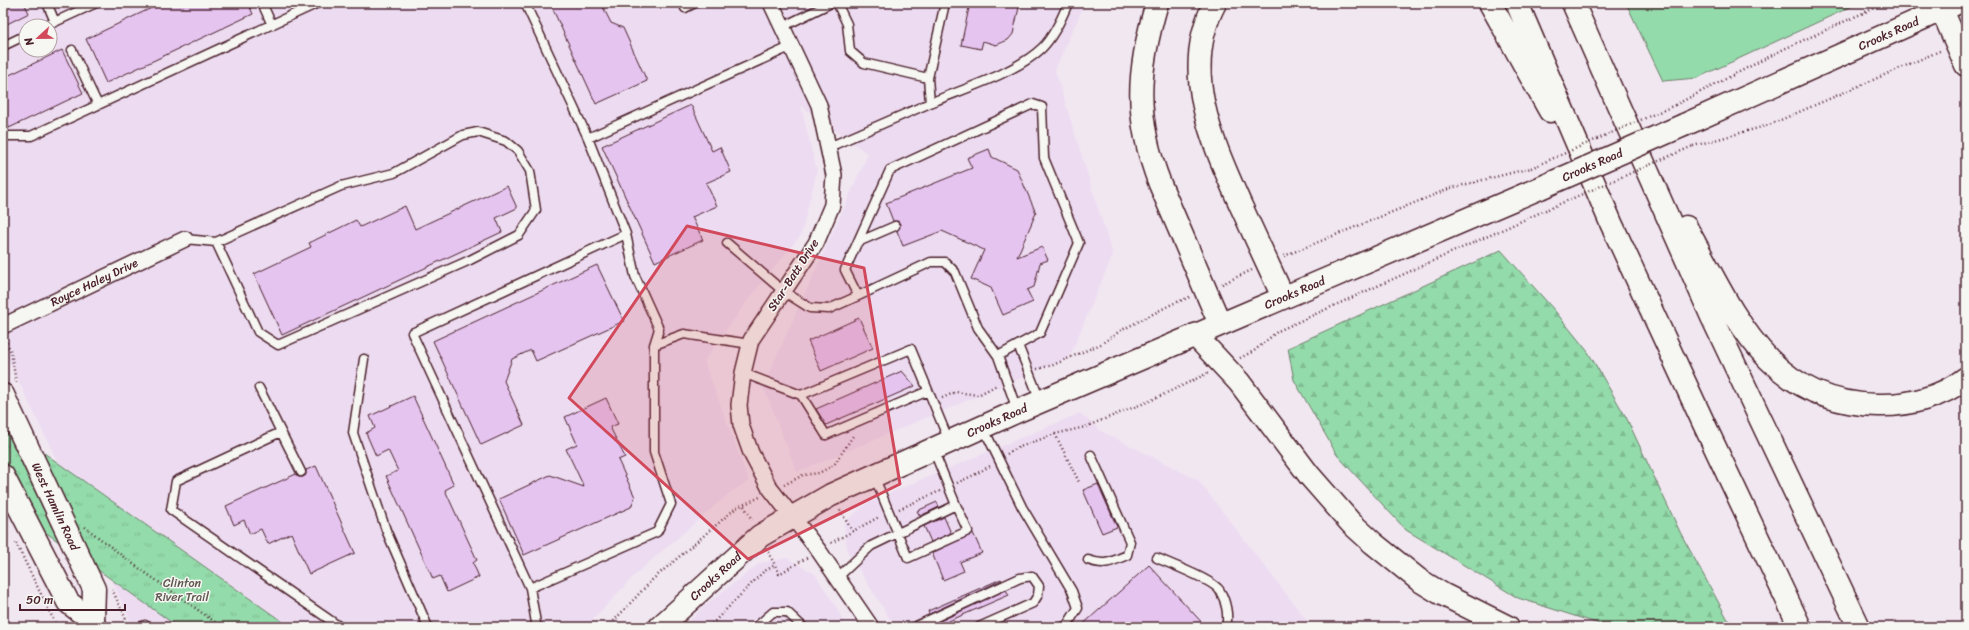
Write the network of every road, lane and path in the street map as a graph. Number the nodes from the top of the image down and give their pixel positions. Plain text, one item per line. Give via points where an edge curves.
1 (47, 3) edge
2 (96, 3) edge
3 (262, 3) edge
4 (318, 3) edge
5 (525, 3) edge
6 (696, 3) edge
7 (771, 3) edge
8 (831, 3) edge
9 (837, 3) edge
10 (945, 3) edge
11 (1068, 3) edge
12 (1157, 3) edge
13 (1215, 3) edge
14 (1490, 3) edge
15 (1517, 3) edge
16 (1573, 3) edge
17 (1885, 3) edge
18 (1949, 6) edge
19 (685, 8) dead end
20 (54, 18) edge
21 (58, 21) edge
22 (272, 25) junction
23 (782, 27) junction
24 (18, 39) edge
25 (3, 46) edge
26 (792, 46) junction
27 (72, 50) dead end
28 (1932, 54) dead end
29 (1966, 65) edge
30 (928, 78) junction
31 (930, 103) junction
32 (98, 105) junction
33 (1620, 111) junction
34 (3, 136) edge
35 (588, 138) junction
36 (829, 148) junction
37 (1612, 223) junction
38 (895, 226) dead end
39 (626, 234) junction
40 (185, 239) joint
41 (216, 242) junction
42 (858, 242) junction
43 (727, 243) dead end
44 (1268, 263) junction
45 (783, 291) junction
46 (1206, 291) junction
47 (858, 296) junction
48 (1283, 297) junction
49 (1220, 324) junction
50 (3, 326) edge
51 (3, 335) edge
52 (1195, 335) junction
53 (750, 344) junction
54 (654, 345) junction
55 (1018, 345) junction
56 (998, 356) junction
57 (364, 360) dead end
58 (1224, 366) junction
59 (743, 373) junction
60 (1029, 373) junction
61 (1966, 378) edge
62 (1006, 381) junction
63 (259, 388) dead end
64 (10, 390) edge
65 (928, 392) junction
66 (801, 395) junction
67 (1040, 401) junction
68 (933, 402) junction
69 (1018, 411) junction
70 (982, 427) junction
71 (282, 432) junction
72 (860, 432) dead end
73 (1055, 434) junction
74 (941, 445) junction
75 (1091, 455) dead end
76 (998, 460) junction
77 (301, 472) dead end
78 (874, 475) junction
79 (3, 476) edge
80 (1079, 482) dead end
81 (948, 487) junction
82 (772, 491) junction
83 (956, 505) junction
84 (889, 513) junction
85 (794, 517) junction
86 (84, 526) dead end
87 (898, 533) junction
88 (13, 537) dead end
89 (819, 550) junction
90 (1157, 558) dead end
91 (1088, 560) dead end
92 (837, 578) junction
93 (530, 588) junction
94 (670, 620) edge
95 (94, 624) edge
96 (57, 627) edge
97 (222, 627) edge
98 (340, 627) edge
99 (428, 627) edge
100 (535, 627) edge
101 (608, 627) edge
102 (709, 627) edge
103 (756, 627) edge
104 (803, 627) edge
105 (871, 627) edge
106 (914, 627) edge
107 (979, 627) edge
108 (1063, 627) edge
109 (1226, 627) edge
110 (1508, 627) edge
111 (1800, 627) edge
112 (1859, 627) edge

1 - 20 lane
2 - 21 lane
3 - 22 lane
4 - 22 lane
5 - 35 lane
6 - 19 lane
7 - 23 street, Star-Batt Drive
8 - 23 lane
9 - 30 lane via 847,24 850,51 864,63
10 - 30 lane
11 - 31 lane via 1060,22 1042,47 1021,63
12 - 46 main road via 1144,53 1141,115 1160,184
13 - 44 main road via 1201,51 1200,76 1204,110 1221,160
14 - 37 main road
15 - 37 main road
16 - 33 main road
17 - 44 path, bridge via 1675,105 1531,168 1451,188
18 - 29 main road
18 - 48 main road, Crooks Road, bridge via 1540,188
22 - 32 lane
23 - 26 street, Star-Batt Drive
24 - 25 lane
26 - 35 lane
26 - 36 street, Star-Batt Drive via 819,105
27 - 32 lane
28 - 58 path, bridge via 1769,125 1693,146 1548,209 1278,331 1254,352
30 - 31 lane
31 - 36 lane
32 - 34 lane via 31,136
33 - 61 main road via 1744,329 1758,348 1785,375 1832,399 1851,404 1887,406 1924,399 1943,392
33 - 112 main road via 1712,317
35 - 39 lane
36 - 45 street, Star-Batt Drive via 834,175 832,205 816,243
37 - 111 main road
38 - 42 lane
39 - 54 lane via 636,276 659,329
39 - 93 lane via 412,333
40 - 41 lane
40 - 50 street, Royce Haley Drive
41 - 41 lane via 258,332 278,345 470,260 519,235 536,210 530,171 518,151 506,141 478,132 463,135 394,173 341,186
42 - 47 lane via 845,270
42 - 55 lane via 890,170 1033,104 1042,108 1044,158 1079,243 1040,333
43 - 45 lane
44 - 46 path
44 - 48 main road
45 - 47 lane via 810,308 830,308
45 - 53 street, Star-Batt Drive
46 - 49 main road
46 - 60 path via 1172,304 1120,331 1101,344
47 - 56 lane via 931,262 945,262 955,272 978,328
48 - 49 main road, Crooks Road
49 - 52 main road, Crooks Road
51 - 64 path via 10,352
52 - 58 main road
52 - 67 main road, Crooks Road
53 - 54 lane via 684,334
53 - 59 street, Star-Batt Drive
54 - 93 lane via 654,452 671,504 657,532
55 - 56 lane
55 - 60 lane
56 - 62 lane
57 - 99 lane via 353,433 386,530
58 - 73 path via 1152,400 1085,426
58 - 110 main road via 1309,475 1351,524 1419,580
59 - 66 lane
59 - 82 street, Star-Batt Drive via 739,405 741,425 751,453
60 - 67 lane
62 - 68 path via 978,395 956,392
62 - 69 lane
63 - 71 lane
64 - 95 main road, West Hamlin Road via 94,589
65 - 66 lane via 826,435
65 - 66 lane via 911,349
65 - 68 lane
67 - 69 main road, Crooks Road
68 - 74 lane
69 - 70 main road, Crooks Road
70 - 74 main road, Crooks Road
70 - 76 lane
71 - 77 lane
71 - 98 lane via 176,481 172,510
72 - 82 path via 853,436 834,464 819,473 803,475
73 - 76 path via 1018,448
73 - 80 path
74 - 78 main road, Crooks Road
74 - 81 lane
75 - 91 lane via 1130,542 1127,555 1112,562 1101,564
76 - 81 path
76 - 108 lane via 1029,520 1072,591 1078,608
78 - 84 lane
78 - 85 main road, Crooks Road via 831,495
79 - 95 main road, West Hamlin Road via 68,602
81 - 83 lane
81 - 84 path
82 - 85 street, Star-Batt Drive
82 - 101 path via 736,508 652,580
83 - 87 lane
83 - 87 lane via 968,531 908,558
84 - 87 lane
84 - 89 path
85 - 89 street, Star-Batt Drive
85 - 94 main road, Crooks Road via 760,536
86 - 97 path
87 - 92 lane via 871,546
88 - 96 path
89 - 92 street, Star-Batt Drive
89 - 102 path via 779,574 775,565 763,572
90 - 109 lane via 1204,579 1220,590 1226,609
92 - 105 street, Star-Batt Drive
93 - 100 lane
103 - 104 lane via 773,612 787,612
106 - 107 lane via 1020,578 1032,576 1039,586 1038,595 1033,603

